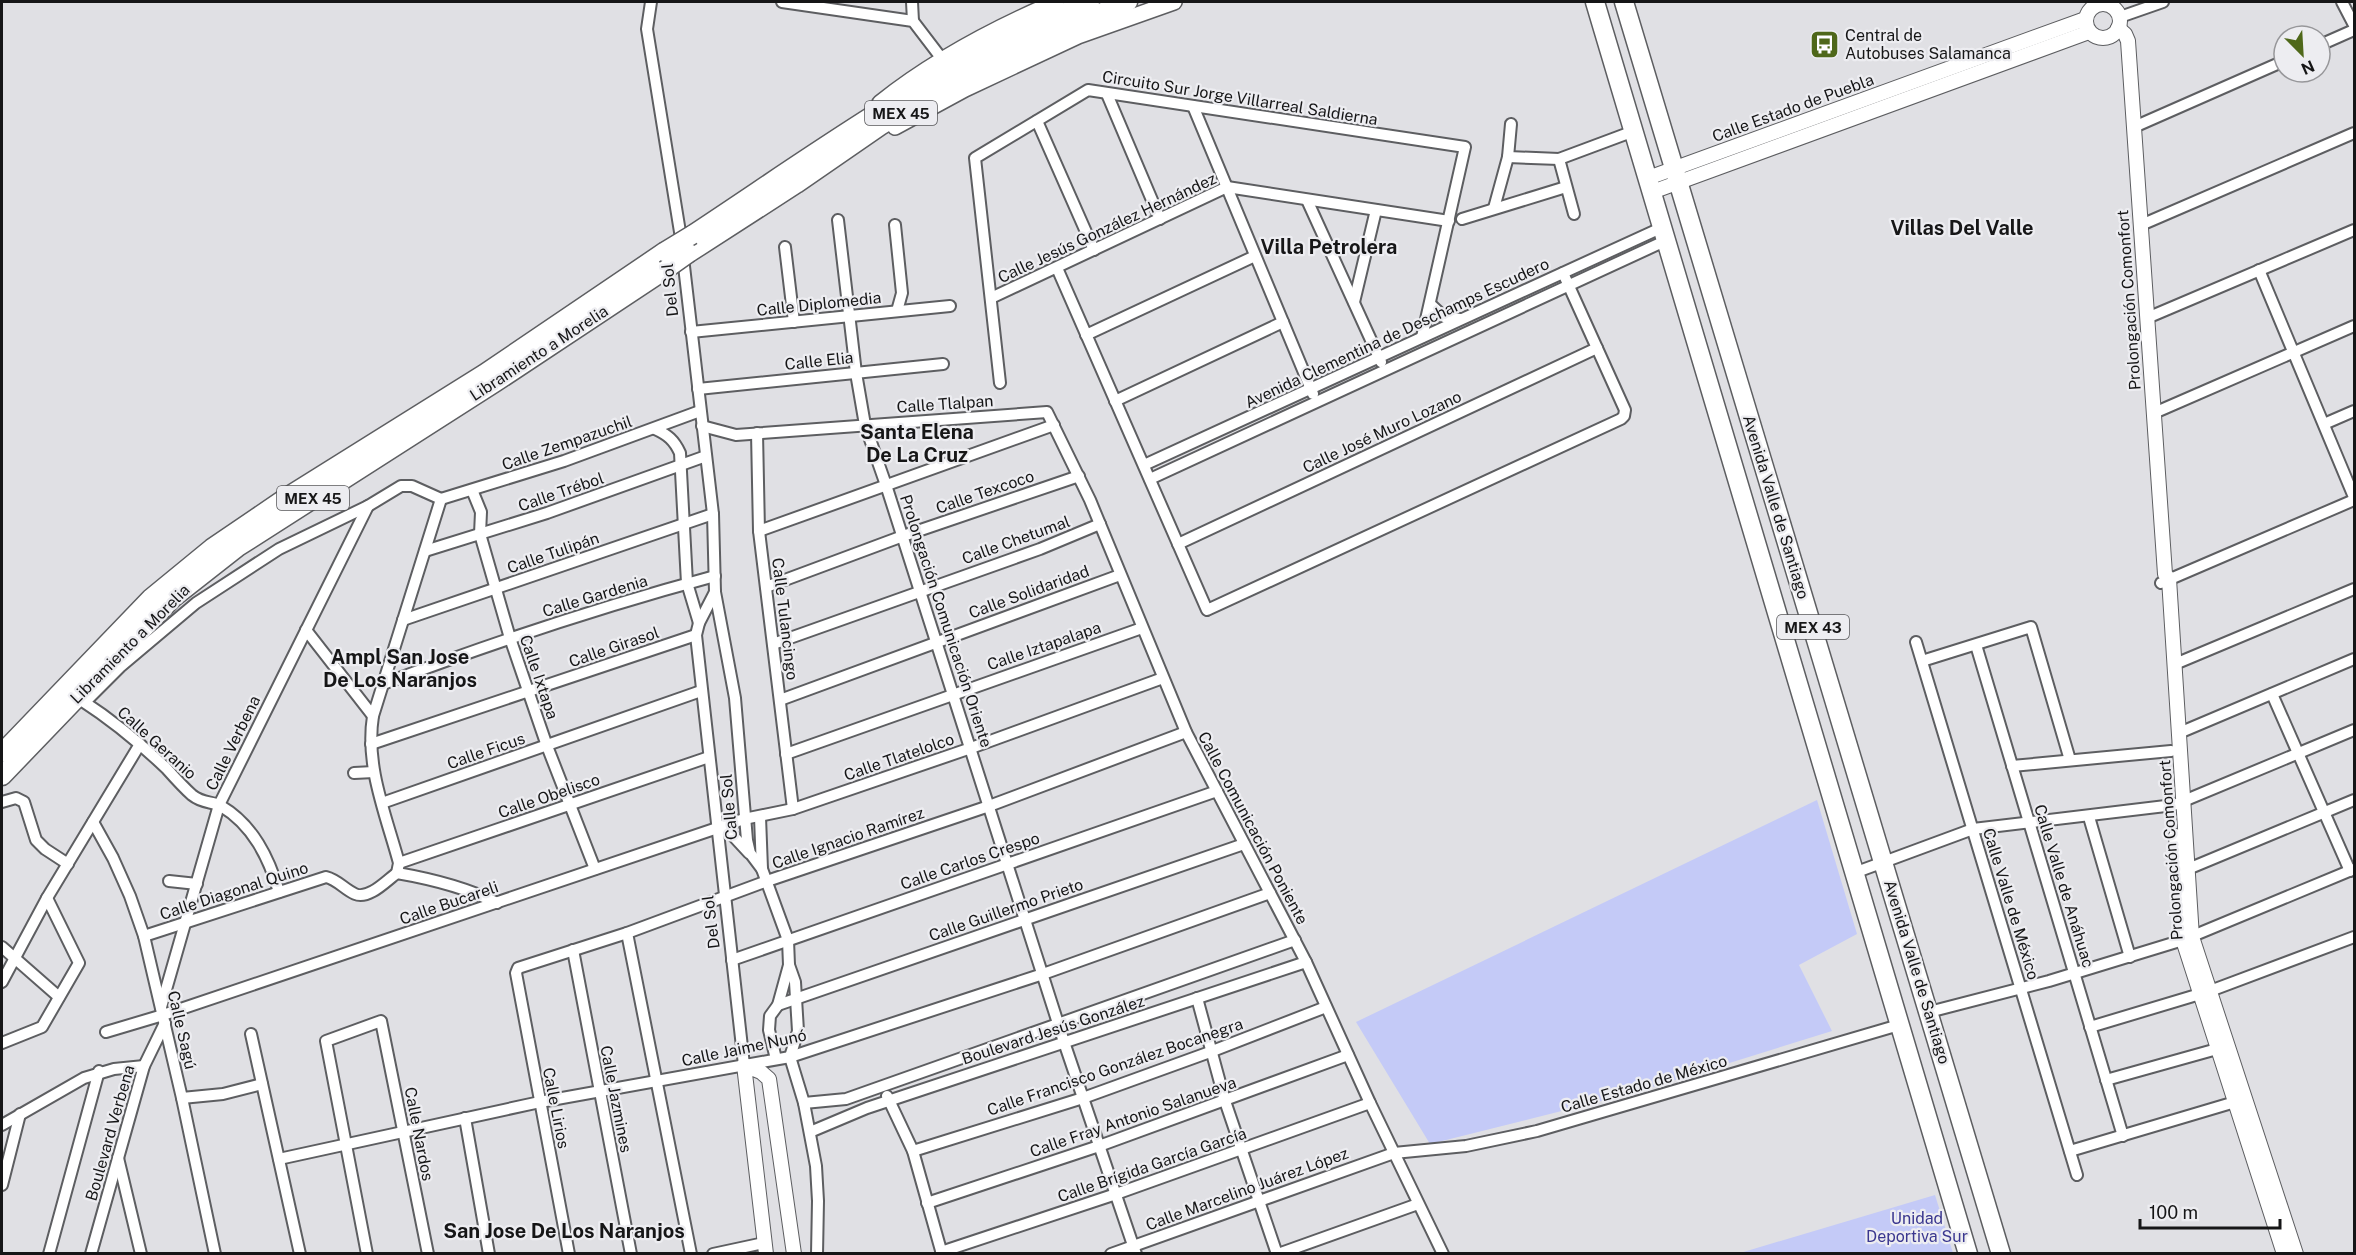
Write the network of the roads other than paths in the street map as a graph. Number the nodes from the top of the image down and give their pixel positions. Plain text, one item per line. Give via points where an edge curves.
1 (651, 2) edge
2 (782, 2) edge
3 (912, 2) edge
4 (1090, 2) edge
5 (1128, 2) edge
6 (1174, 2) edge
7 (1595, 2) edge
8 (1624, 2) edge
9 (2163, 2) edge
10 (2342, 2) edge
11 (1046, 4) edge
12 (913, 21) junction
13 (2119, 23) junction
14 (2087, 25) junction
15 (2355, 25) edge
16 (2355, 30) edge
17 (2332, 40) edge
18 (942, 59) junction
19 (2272, 66) edge
20 (1107, 93) junction
21 (1193, 106) junction
22 (1037, 121) junction
23 (1512, 124) dead end
24 (2134, 127) junction
25 (1634, 131) junction
26 (2355, 133) edge
27 (816, 153) junction
28 (1508, 157) junction
29 (1559, 159) junction
30 (1677, 175) junction
31 (796, 184) junction
32 (1650, 185) junction
33 (1227, 187) junction
34 (1566, 187) junction
35 (1307, 200) junction
36 (1494, 208) junction
37 (1376, 210) junction
38 (1574, 214) dead end
39 (1160, 219) junction
40 (1462, 219) dead end
41 (838, 220) dead end
42 (1449, 221) junction
43 (895, 225) dead end
44 (2141, 225) junction
45 (2355, 230) edge
46 (1665, 234) junction
47 (784, 247) dead end
48 (1094, 250) junction
49 (1255, 256) junction
50 (664, 261) junction
51 (1057, 268) junction
52 (2259, 270) junction
53 (1563, 273) junction
54 (1569, 285) junction
55 (992, 298) junction
56 (1354, 302) junction
57 (1430, 304) junction
58 (950, 306) dead end
59 (897, 311) junction
60 (849, 316) junction
61 (2147, 318) junction
62 (1463, 319) junction
63 (794, 322) junction
64 (1283, 322) junction
65 (2355, 326) edge
66 (691, 332) junction
67 (1086, 335) junction
68 (1422, 337) junction
69 (1597, 348) junction
70 (2294, 352) junction
71 (1378, 357) junction
72 (944, 364) dead end
73 (1384, 370) junction
74 (856, 373) junction
75 (1000, 383) dead end
76 (698, 388) junction
77 (1311, 389) junction
78 (1115, 401) junction
79 (1316, 402) junction
80 (700, 411) junction
81 (2355, 411) edge
82 (1047, 412) joint
83 (2154, 413) junction
84 (2324, 424) junction
85 (865, 425) junction
86 (1054, 425) junction
87 (702, 426) junction
88 (655, 429) junction
89 (757, 433) junction
90 (706, 456) junction
91 (1144, 465) junction
92 (681, 466) junction
93 (1079, 476) junction
94 (1150, 479) junction
95 (886, 485) junction
96 (472, 490) junction
97 (441, 499) junction
98 (2355, 499) edge
99 (368, 506) junction
100 (713, 514) junction
101 (683, 524) junction
102 (1100, 524) junction
103 (759, 531) junction
104 (480, 534) junction
105 (903, 536) junction
106 (1178, 544) junction
107 (425, 551) junction
108 (1119, 575) junction
109 (715, 576) junction
110 (2165, 579) junction
111 (687, 584) junction
112 (766, 587) junction
113 (495, 588) junction
114 (2355, 589) edge
115 (920, 590) junction
116 (715, 592) junction
117 (403, 620) junction
118 (699, 623) junction
119 (1142, 628) junction
120 (306, 630) junction
121 (696, 635) junction
122 (510, 638) junction
123 (937, 642) junction
124 (1916, 642) dead end
125 (773, 644) junction
126 (1976, 645) junction
127 (2355, 659) edge
128 (1922, 661) junction
129 (2175, 664) junction
130 (1163, 678) junction
131 (383, 684) junction
132 (701, 691) junction
133 (528, 692) junction
134 (953, 693) junction
135 (2272, 694) junction
136 (81, 699) junction
137 (780, 700) junction
138 (373, 716) junction
139 (2355, 730) edge
140 (1186, 732) junction
141 (2179, 733) junction
142 (140, 744) junction
143 (371, 744) junction
144 (547, 746) junction
145 (970, 748) junction
146 (2171, 751) junction
147 (2, 753) edge
148 (2298, 753) junction
149 (786, 754) junction
150 (708, 757) junction
151 (2070, 760) junction
152 (2012, 766) junction
153 (374, 772) junction
154 (354, 773) dead end
155 (2, 776) edge
156 (1217, 791) junction
157 (2355, 800) edge
158 (2, 802) edge
159 (382, 803) junction
160 (2179, 803) junction
161 (219, 805) junction
162 (569, 805) junction
163 (989, 806) junction
164 (793, 808) junction
165 (2324, 813) junction
166 (760, 817) junction
167 (2089, 817) junction
168 (744, 819) junction
169 (93, 822) junction
170 (2029, 823) junction
171 (721, 827) junction
172 (1973, 829) junction
173 (1244, 844) junction
174 (750, 853) junction
175 (1884, 862) junction
176 (68, 864) junction
177 (1007, 864) junction
178 (398, 868) junction
179 (595, 869) junction
180 (762, 869) junction
181 (2188, 869) junction
182 (2352, 870) edge
183 (1854, 873) junction
184 (169, 881) dead end
185 (767, 881) junction
186 (197, 884) junction
187 (279, 892) junction
188 (1270, 893) junction
189 (725, 897) junction
190 (47, 898) junction
191 (496, 903) junction
192 (1025, 920) junction
193 (187, 922) junction
194 (627, 933) junction
195 (144, 936) junction
196 (2355, 937) edge
197 (2187, 938) junction
198 (788, 940) junction
199 (1295, 940) junction
200 (2, 946) edge
201 (573, 950) junction
202 (2130, 957) junction
203 (14, 958) junction
204 (732, 960) junction
205 (1306, 962) junction
206 (789, 965) junction
207 (518, 968) joint
208 (1043, 974) junction
209 (2074, 974) junction
210 (2, 982) edge
211 (2021, 989) junction
212 (2205, 992) junction
213 (59, 997) junction
214 (1197, 998) junction
215 (796, 999) junction
216 (778, 1005) junction
217 (1326, 1007) junction
218 (1929, 1012) junction
219 (163, 1015) junction
220 (1059, 1024) junction
221 (1899, 1025) junction
222 (2090, 1027) junction
223 (106, 1032) dead end
224 (251, 1034) dead end
225 (1064, 1042) junction
226 (2, 1043) edge
227 (2217, 1049) junction
228 (1210, 1053) junction
229 (1348, 1055) junction
230 (790, 1057) junction
231 (776, 1059) junction
232 (744, 1065) junction
233 (144, 1066) junction
234 (99, 1071) junction
235 (2106, 1080) junction
236 (656, 1081) junction
237 (261, 1084) junction
238 (883, 1086) junction
239 (599, 1092) junction
240 (182, 1098) junction
241 (1083, 1098) junction
242 (846, 1099) junction
243 (889, 1100) junction
244 (1225, 1101) junction
245 (540, 1102) junction
246 (2235, 1102) junction
247 (804, 1103) junction
248 (1370, 1103) junction
249 (867, 1107) junction
250 (20, 1114) junction
251 (465, 1119) junction
252 (2, 1125) edge
253 (404, 1132) junction
254 (810, 1132) junction
255 (2123, 1136) junction
256 (346, 1144) junction
257 (1100, 1146) junction
258 (913, 1151) junction
259 (1242, 1151) junction
260 (2070, 1151) junction
261 (1394, 1153) junction
262 (118, 1156) junction
263 (279, 1159) junction
264 (2077, 1175) dead end
265 (2, 1185) edge
266 (1116, 1194) junction
267 (1261, 1201) junction
268 (927, 1203) junction
269 (1418, 1204) junction
270 (765, 1248) edge
271 (1135, 1250) edge
272 (140, 1251) edge
273 (942, 1253) edge
274 (49, 1254) edge
275 (91, 1254) edge
276 (215, 1254) edge
277 (300, 1254) edge
278 (368, 1254) edge
279 (428, 1254) edge
280 (489, 1254) edge
281 (569, 1254) edge
282 (631, 1254) edge
283 (691, 1254) edge
284 (713, 1254) edge
285 (794, 1254) edge
286 (817, 1254) edge
287 (1111, 1254) edge
288 (1278, 1254) edge
289 (1443, 1254) edge
290 (1968, 1254) edge
291 (2001, 1254) edge
292 (2284, 1254) edge
293 (2296, 1254) edge

1 - 66 street, Del Sol via 647,29 680,232
2 - 12 street
3 - 12 street
4 - 27 main road, Libramiento a Morelia / MEX 45 via 974,53
5 - 31 main road, Libramiento a Morelia / MEX 45 via 1038,37 967,73
6 - 31 main road via 1078,36 965,89
7 - 25 main road, Avenida Valle de Santiago / MEX 43
8 - 30 main road, Avenida Valle de Santiago / MEX 43
9 - 13 street
10 - 15 street
11 - 18 main road
12 - 18 street
13 - 14 street via 2115,33 2104,38 2093,35
13 - 14 street via 2113,7 2102,4 2091,8
13 - 24 street, Prolongación Comonfort via 2128,41
14 - 30 street, Calle Estado de Puebla
16 - 17 street
18 - 27 main road
19 - 24 street
20 - 21 street, Circuito Sur Jorge Villarreal Saldierna
20 - 22 street, Circuito Sur Jorge Villarreal Saldierna via 1088,90
20 - 39 street
21 - 33 street
21 - 42 street, Circuito Sur Jorge Villarreal Saldierna via 1466,147
22 - 48 street
22 - 55 street, Circuito Sur Jorge Villarreal Saldierna via 975,158
23 - 28 street
24 - 44 street, Prolongación Comonfort
25 - 29 street
25 - 32 main road, Avenida Valle de Santiago / MEX 43
26 - 44 street
27 - 50 main road, Libramiento a Morelia / MEX 45, bridge via 692,235
28 - 29 street
28 - 36 street
29 - 34 street
30 - 32 street, Calle Estado de Puebla
30 - 175 main road, Avenida Valle de Santiago / MEX 43
31 - 50 main road, Libramiento a Morelia / MEX 45, bridge via 689,253
32 - 46 main road, Avenida Valle de Santiago / MEX 43
33 - 35 street, Calle Jesús González Hernández
33 - 39 street, Calle Jesús González Hernández
33 - 49 street
34 - 36 street
34 - 38 street
35 - 37 street, Calle Jesús González Hernández
35 - 56 street
36 - 40 street
37 - 42 street, Calle Jesús González Hernández
37 - 56 street
39 - 48 street, Calle Jesús González Hernández
41 - 60 street, Prolongación Comunicación Oriente
42 - 57 street, Circuito Sur Jorge Villarreal Saldierna
43 - 59 street via 902,293
44 - 61 street, Prolongación Comonfort
45 - 52 street
46 - 53 street, Avenida Clementina de Deschamps Escudero
46 - 54 street, Avenida Clementina de Deschamps Escudero
46 - 183 main road, Avenida Valle de Santiago / MEX 43
47 - 63 street
48 - 51 street, Calle Jesús González Hernández
49 - 64 street
49 - 67 street
50 - 136 main road, Libramiento a Morelia / MEX 45 via 496,382 238,547 173,598
50 - 147 main road, Libramiento a Morelia / MEX 45 via 274,505 212,548 151,598
51 - 55 street, Calle Jesús González Hernández
51 - 67 street
52 - 61 street
52 - 70 street
53 - 54 street
53 - 62 street, Avenida Clementina de Deschamps Escudero
54 - 69 street
54 - 73 street, Avenida Clementina de Deschamps Escudero
55 - 75 street
56 - 71 street
57 - 62 street via 1444,317
57 - 68 street, Circuito Sur Jorge Villarreal Saldierna
58 - 59 street, Calle Diplomedia
59 - 60 street, Calle Diplomedia
60 - 63 street, Calle Diplomedia
60 - 74 street, Prolongación Comunicación Oriente
61 - 83 street, Prolongación Comonfort
62 - 68 street, Avenida Clementina de Deschamps Escudero
63 - 66 street, Calle Diplomedia
64 - 77 street
64 - 78 street
65 - 70 street
66 - 76 street, Del Sol
67 - 78 street
68 - 71 street, Avenida Clementina de Deschamps Escudero
69 - 106 street, Calle José Muro Lozano
69 - 106 street via 1625,410 1624,416 1610,424 1208,610
70 - 83 street
70 - 84 street
71 - 73 street
71 - 77 street, Avenida Clementina de Deschamps Escudero
72 - 74 street, Calle Elia
73 - 79 street, Avenida Clementina de Deschamps Escudero
74 - 76 street, Calle Elia
74 - 85 street, Prolongación Comunicación Oriente
76 - 80 street, Del Sol
77 - 79 street
77 - 91 street, Avenida Clementina de Deschamps Escudero
78 - 91 street
79 - 94 street, Avenida Clementina de Deschamps Escudero
80 - 87 street, Del Sol
80 - 88 street, Calle Zempazuchil
81 - 84 street
82 - 85 street, Calle Tlalpan
82 - 86 street, Calle Comunicación Poniente
83 - 110 street, Prolongación Comonfort
84 - 98 street
85 - 89 street, Calle Tlalpan
85 - 95 street, Prolongación Comunicación Oriente
86 - 93 street, Calle Comunicación Poniente
86 - 95 street
87 - 89 street, Calle Tlalpan via 736,435
87 - 90 street, Del Sol
88 - 92 street via 675,442
88 - 96 street, Calle Zempazuchil
89 - 103 street, Calle Tulancingo
90 - 92 street, Calle Trébol
90 - 100 street, Del Sol
91 - 94 street
92 - 101 street
92 - 104 street, Calle Trébol
93 - 102 street, Calle Comunicación Poniente
93 - 105 street, Calle Texcoco
94 - 106 street
95 - 103 street
95 - 105 street, Prolongación Comunicación Oriente
96 - 97 street, Calle Zempazuchil
96 - 104 street, Calle Ixtapa via 482,512
97 - 99 street via 406,485
97 - 107 street
98 - 110 street
99 - 120 street, Calle Verbena
99 - 136 street via 279,549 196,603
100 - 101 street, Calle Tulipán
100 - 109 street, Del Sol
101 - 111 street
101 - 113 street, Calle Tulipán
102 - 108 street, Calle Comunicación Poniente
102 - 115 street, Calle Chetumal
103 - 112 street, Calle Tulancingo
104 - 107 street, Calle Trébol
104 - 113 street, Calle Ixtapa
105 - 112 street, Calle Texcoco
105 - 115 street, Prolongación Comunicación Oriente
107 - 117 street
108 - 119 street, Calle Comunicación Poniente
108 - 123 street, Calle Solidaridad
109 - 111 street, Calle Gardenia
109 - 116 street, Calle Sol
110 - 129 street, Prolongación Comonfort
110 - 146 street, Prolongación Comonfort
111 - 118 street
111 - 122 street, Calle Gardenia
112 - 125 street, Calle Tulancingo
113 - 117 street, Calle Tulipán
113 - 122 street, Calle Ixtapa
114 - 129 street
115 - 123 street, Prolongación Comunicación Oriente
115 - 125 street, Calle Chetumal
116 - 118 street, Del Sol
116 - 168 street, Calle Sol via 735,698
117 - 131 street
118 - 121 street, Del Sol
119 - 130 street, Calle Comunicación Poniente
119 - 134 street, Calle Iztapalapa
120 - 138 street
120 - 161 street, Calle Verbena
121 - 132 street, Del Sol
121 - 133 street, Calle Girasol
122 - 131 street, Calle Gardenia
122 - 133 street, Calle Ixtapa
123 - 134 street, Prolongación Comunicación Oriente
123 - 137 street, Calle Solidaridad
124 - 128 street, Calle Valle de México
125 - 137 street, Calle Tulancingo
126 - 128 street
126 - 151 street via 2031,627
126 - 152 street, Calle Valle de Anáhuac
127 - 135 street
128 - 172 street, Calle Valle de México
129 - 141 street, Prolongación Comonfort
130 - 140 street, Calle Comunicación Poniente
130 - 145 street, Calle Tlatelolco
131 - 138 street
132 - 144 street, Calle Ficus
132 - 150 street, Del Sol
133 - 143 street, Calle Girasol
133 - 144 street, Calle Ixtapa
134 - 145 street, Prolongación Comunicación Oriente
134 - 149 street, Calle Iztapalapa
135 - 141 street
135 - 148 street
136 - 142 street, Calle Geranio
136 - 155 main road, Libramiento a Morelia / MEX 45
137 - 149 street, Calle Tulancingo
138 - 143 street
139 - 148 street
140 - 156 street, Calle Comunicación Poniente
140 - 163 street, Calle Ignacio Ramírez
141 - 160 street, Prolongación Comonfort
142 - 161 street, Calle Geranio via 193,796
142 - 169 street
143 - 153 street
144 - 159 street, Calle Ficus
144 - 162 street, Calle Ixtapa
145 - 163 street, Prolongación Comunicación Oriente
145 - 164 street, Calle Tlatelolco
146 - 151 street
146 - 160 street, Prolongación Comonfort
148 - 160 street
148 - 165 street
149 - 164 street, Calle Tulancingo
150 - 162 street, Calle Obelisco
150 - 171 street, Del Sol
151 - 152 street
152 - 170 street, Calle Valle de Anáhuac
153 - 154 street
153 - 159 street
156 - 173 street, Calle Comunicación Poniente
156 - 177 street, Calle Carlos Crespo
157 - 165 street
158 - 176 street via 16,798 24,802 36,840
159 - 178 street
160 - 167 street
160 - 181 street, Prolongación Comonfort
160 - 197 street, Prolongación Comonfort
161 - 186 street, Calle Verbena
161 - 187 street, Calle Geranio via 244,825 264,851
162 - 178 street, Calle Obelisco
162 - 179 street, Calle Ixtapa
163 - 177 street, Prolongación Comunicación Oriente
163 - 185 street, Calle Ignacio Ramírez
164 - 166 street, Calle Tlatelolco
165 - 181 street
165 - 182 street
166 - 168 street, Calle Tlatelolco
166 - 180 street
167 - 170 street
167 - 202 street
168 - 171 street, Calle Bucareli
168 - 174 street, Calle Sol
169 - 176 street
169 - 195 street, Calle Sagú via 117,868
170 - 172 street
170 - 209 street, Calle Valle de Anáhuac
171 - 174 street
171 - 179 street, Calle Bucareli
171 - 189 street, Del Sol
172 - 175 street
172 - 211 street, Calle Valle de México
173 - 188 street, Calle Comunicación Poniente
173 - 192 street, Calle Guillermo Prieto
174 - 180 street, Calle Sol
175 - 183 street
175 - 218 main road, Avenida Valle de Santiago / MEX 43
176 - 190 street
177 - 192 street, Prolongación Comunicación Oriente
177 - 198 street, Calle Carlos Crespo
178 - 187 street, Calle Diagonal Quino via 363,895 326,877
178 - 191 street via 475,892
179 - 191 street, Calle Bucareli
180 - 185 street, Calle Sol
181 - 197 street, Prolongación Comonfort
182 - 197 street
183 - 221 main road, Avenida Valle de Santiago / MEX 43
184 - 186 street
185 - 189 street, Calle Ignacio Ramírez
185 - 198 street, Calle Sol
186 - 193 street, Calle Verbena
187 - 193 street, Calle Diagonal Quino
188 - 199 street, Calle Comunicación Poniente
188 - 208 street, Calle Jaime Nunó
189 - 194 street, Calle Ignacio Ramírez
189 - 204 street, Del Sol
190 - 203 street
190 - 213 street via 79,963
191 - 219 street, Calle Bucareli
192 - 208 street, Prolongación Comunicación Oriente
192 - 215 street, Calle Guillermo Prieto
193 - 195 street, Calle Diagonal Quino
193 - 219 street, Calle Verbena
194 - 201 street, Calle Ignacio Ramírez
194 - 236 street
195 - 219 street, Calle Sagú
196 - 212 street
197 - 202 street
197 - 212 street, Prolongación Comonfort
198 - 204 street, Calle Carlos Crespo
198 - 206 street, Calle Sol
199 - 205 street, Calle Comunicación Poniente
199 - 220 street, Boulevard Jesús González
200 - 203 street
201 - 207 street, Calle Ignacio Ramírez
201 - 239 street, Calle Jazmines
202 - 209 street
203 - 210 street
203 - 213 street
204 - 232 street, Del Sol
205 - 214 street, Boulevard Jesús González
205 - 217 street, Calle Comunicación Poniente
206 - 215 street
206 - 216 street, Calle Sol
207 - 245 street, Calle Lirios
208 - 220 street, Prolongación Comunicación Oriente
208 - 230 street, Calle Jaime Nunó
209 - 211 street
209 - 222 street, Calle Valle de Anáhuac
211 - 218 street
211 - 260 street, Calle Valle de México
212 - 222 street
212 - 227 street, Prolongación Comonfort
212 - 293 street, Prolongación Comonfort
213 - 226 street via 42,1027
214 - 225 street, Boulevard Jesús González
214 - 228 street
215 - 216 street, Calle Guillermo Prieto
215 - 230 street via 798,1031
216 - 231 street, Calle Sol via 770,1016 769,1030
217 - 228 street, Calle Francisco González Bocanegra
217 - 229 street, Calle Comunicación Poniente
218 - 291 main road, Avenida Valle de Santiago / MEX 43
219 - 223 street, Calle Bucareli
219 - 233 street, Boulevard Verbena
219 - 240 street, Calle Sagú
220 - 225 street, Prolongación Comunicación Oriente
220 - 238 street, Boulevard Jesús González
221 - 261 street, Calle Estado de México via 1520,1136
221 - 290 main road, Avenida Valle de Santiago / MEX 43
222 - 235 street, Calle Valle de Anáhuac
224 - 237 street
225 - 241 street, Prolongación Comunicación Oriente
225 - 243 street, Boulevard Jesús González
227 - 235 street
227 - 246 street, Prolongación Comonfort
228 - 241 street, Calle Francisco González Bocanegra
228 - 244 street
229 - 244 street, Calle Fray Antonio Salanueva
229 - 248 street, Calle Comunicación Poniente
230 - 231 street, Calle Jaime Nunó
230 - 247 street
231 - 232 street, Calle Jaime Nunó
232 - 236 street, Calle Jaime Nunó
232 - 270 street, Del Sol
232 - 285 street via 769,1079
233 - 234 street
233 - 262 street, Boulevard Verbena
234 - 250 street
234 - 274 street
235 - 255 street, Calle Valle de Anáhuac
236 - 239 street, Calle Jaime Nunó
236 - 283 street
237 - 240 street via 223,1094
237 - 263 street
238 - 242 street, Boulevard Jesús González
238 - 243 street
239 - 245 street, Calle Jaime Nunó
239 - 282 street, Calle Jazmines
240 - 276 street, Calle Sagú
241 - 257 street, Prolongación Comunicación Oriente
241 - 258 street, Calle Francisco González Bocanegra
242 - 247 street, Boulevard Jesús González
242 - 249 street
243 - 249 street, Boulevard Jesús González
243 - 258 street
244 - 257 street, Calle Fray Antonio Salanueva
244 - 259 street
245 - 251 street, Calle Jaime Nunó
245 - 281 street, Calle Lirios
246 - 255 street
246 - 292 street, Prolongación Comonfort
247 - 254 street
248 - 259 street, Calle Brígida García García
248 - 261 street, Calle Comunicación Poniente
249 - 254 street, Boulevard Jesús González
250 - 252 street
250 - 265 street
251 - 253 street, Calle Jaime Nunó
251 - 280 street
253 - 256 street, Calle Jaime Nunó
253 - 256 street, Calle Nardos via 381,1021 326,1041
253 - 279 street, Calle Nardos
254 - 286 street via 818,1201
255 - 260 street
256 - 263 street, Calle Jaime Nunó
256 - 278 street
257 - 266 street, Prolongación Comunicación Oriente
257 - 268 street, Calle Fray Antonio Salanueva
258 - 268 street
259 - 266 street, Calle Brígida García García
259 - 267 street
260 - 264 street, Calle Valle de México
261 - 267 street, Calle Marcelino Juárez López
261 - 269 street, Calle Comunicación Poniente
262 - 272 street
262 - 275 street, Boulevard Verbena
263 - 277 street
266 - 271 street, Prolongación Comunicación Oriente
266 - 273 street, Calle Brígida García García
267 - 271 street, Calle Marcelino Juárez López
267 - 288 street
268 - 273 street
269 - 288 street
269 - 289 street, Calle Comunicación Poniente
270 - 284 street
271 - 287 street, Calle Marcelino Juárez López

